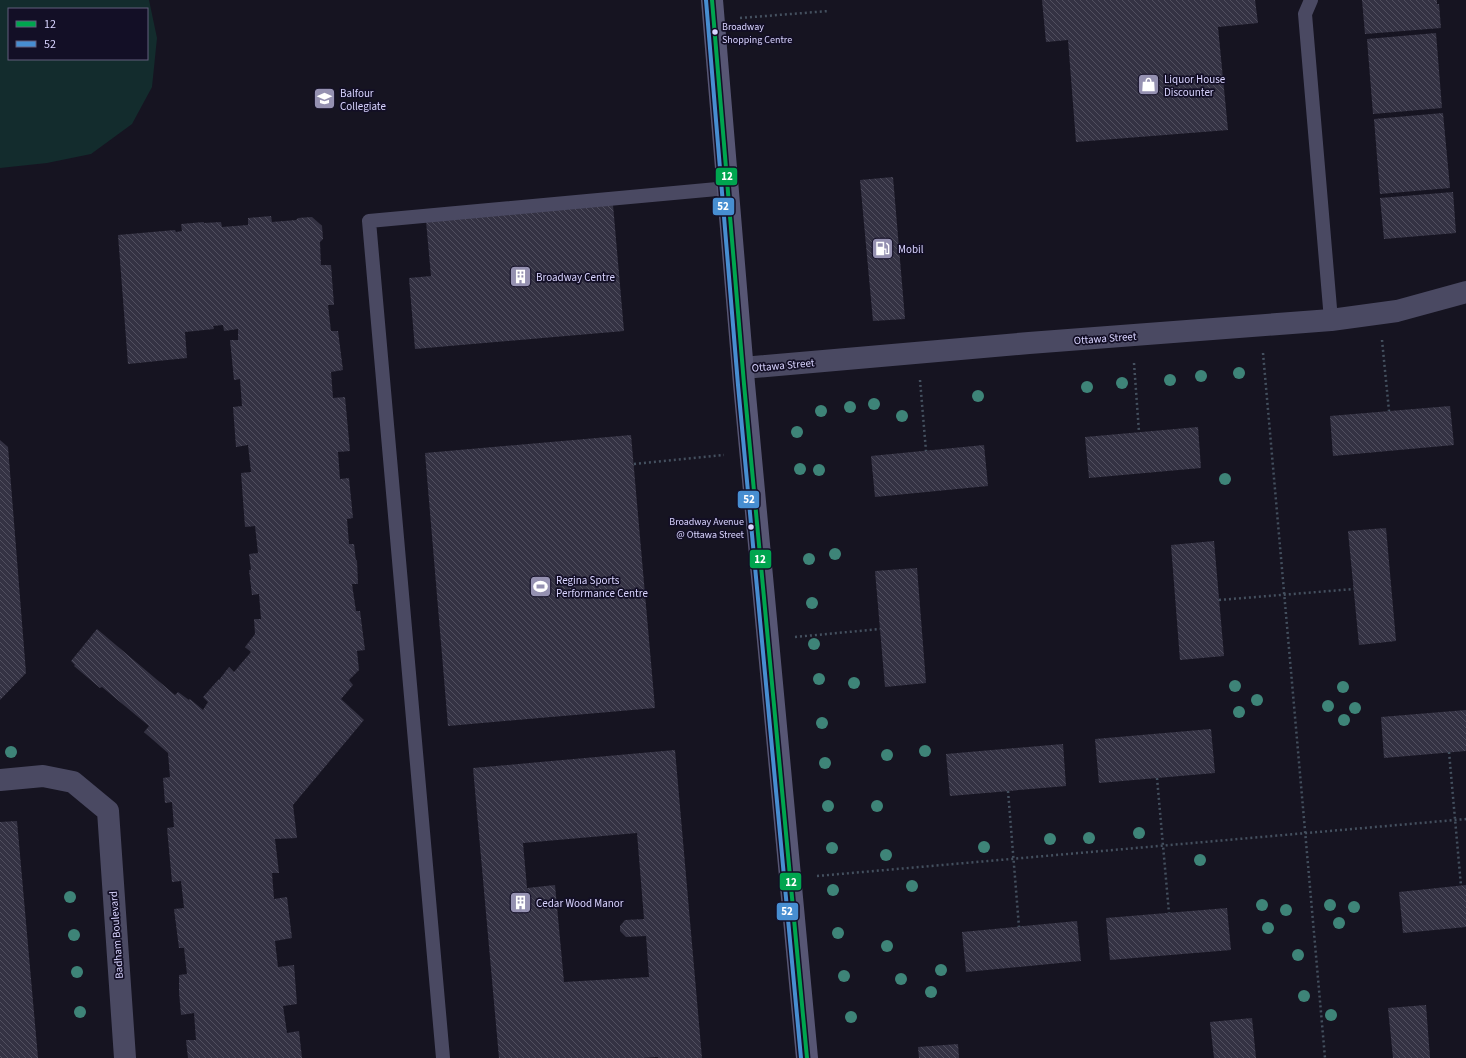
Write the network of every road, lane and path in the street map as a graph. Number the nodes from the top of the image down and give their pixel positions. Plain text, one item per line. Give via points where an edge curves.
1 (1311, 0) edge
2 (713, 10) edge
3 (829, 11) dead end
4 (728, 188) junction
5 (1466, 292) edge
6 (1380, 313) junction
7 (1331, 320) junction
8 (1261, 326) junction
9 (1131, 336) junction
10 (918, 353) junction
11 (742, 368) junction
12 (1389, 411) dead end
13 (1139, 432) dead end
14 (926, 451) dead end
15 (750, 452) junction
16 (634, 464) dead end
17 (1354, 589) dead end
18 (1284, 595) junction
19 (1219, 600) dead end
20 (880, 629) dead end
21 (768, 640) junction
22 (1449, 752) dead end
23 (1157, 778) dead end
24 (0, 780) edge
25 (1008, 791) dead end
26 (1466, 819) edge
27 (1455, 820) junction
28 (1305, 834) junction
29 (1164, 846) junction
30 (1013, 859) junction
31 (790, 878) junction
32 (1461, 886) dead end
33 (1169, 913) dead end
34 (1019, 927) dead end
35 (125, 1058) edge
36 (444, 1058) edge
37 (807, 1058) edge
38 (1325, 1058) edge

1 - 7 lane via 1306,14
2 - 3 path
2 - 4 street
4 - 11 street
4 - 36 lane via 369,221
5 - 6 street, Ottawa Street via 1397,311
6 - 7 street, Ottawa Street
6 - 12 path
7 - 8 street, Ottawa Street
8 - 9 street, Ottawa Street
8 - 18 path
9 - 10 street, Ottawa Street
9 - 13 path
10 - 11 street, Ottawa Street
10 - 14 path
11 - 15 street
15 - 16 path
15 - 21 street
17 - 18 path
18 - 19 path
18 - 28 path
20 - 21 path
21 - 31 street
22 - 27 path
23 - 29 path
24 - 35 street, Badham Boulevard via 43,776 73,782 108,811
25 - 30 path
26 - 27 path
27 - 28 path
27 - 32 path
28 - 29 path
28 - 38 path
29 - 30 path
29 - 33 path
30 - 31 path
30 - 34 path
31 - 37 street

